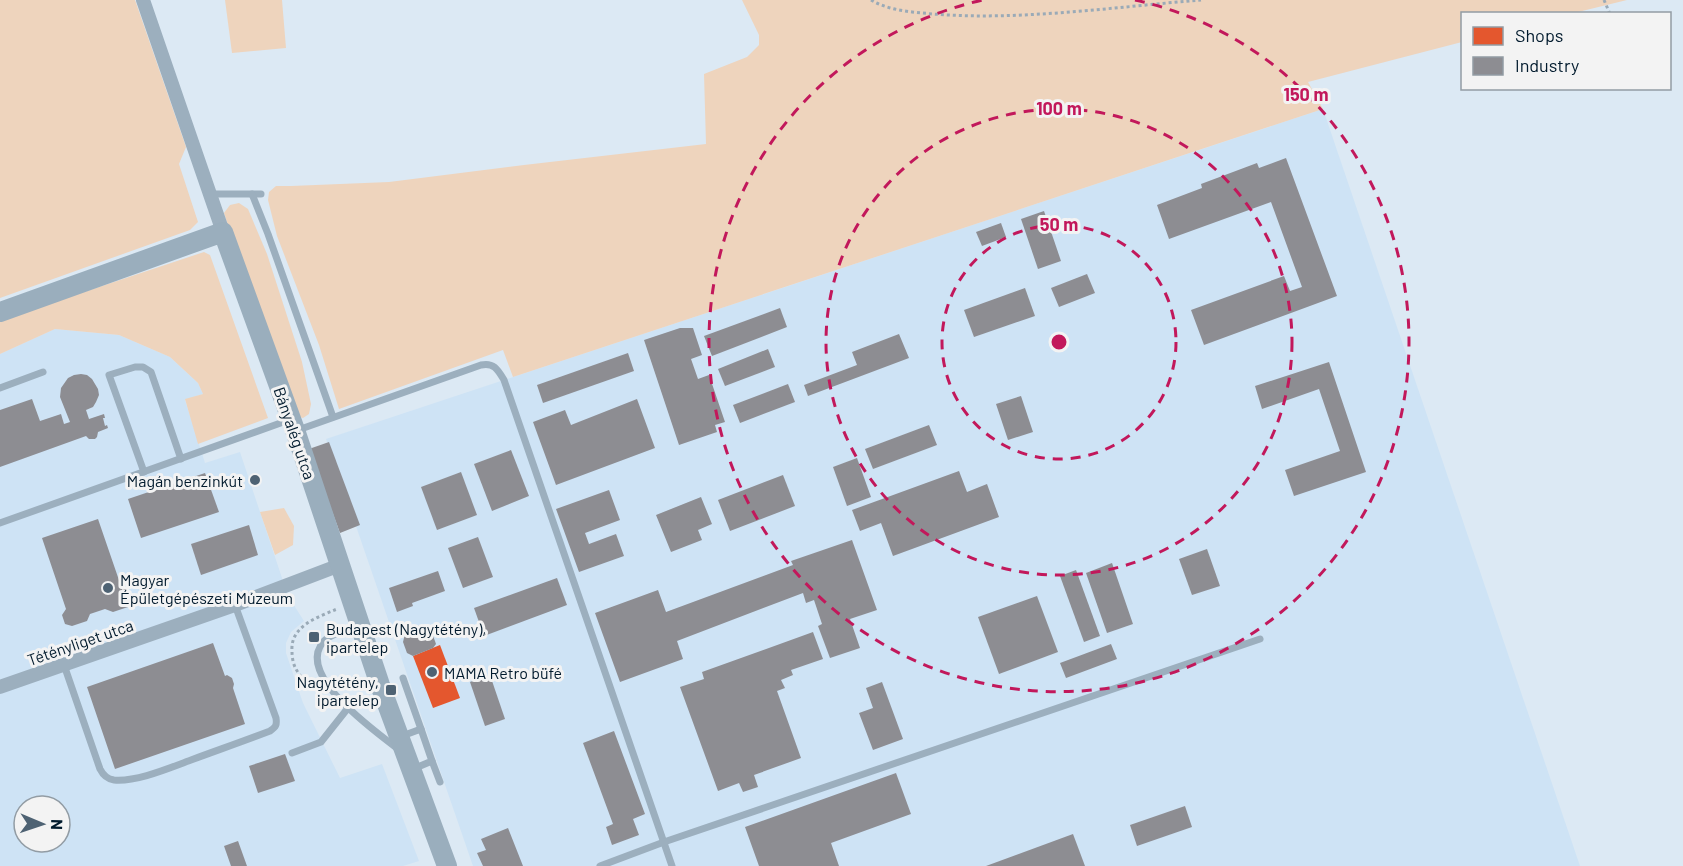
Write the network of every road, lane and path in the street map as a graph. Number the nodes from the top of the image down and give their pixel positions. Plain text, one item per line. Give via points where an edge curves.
1 (142, 0) edge
2 (871, 0) edge
3 (1201, 0) edge
4 (210, 194) junction
5 (252, 194) junction
6 (261, 194) dead end
7 (223, 232) junction
8 (0, 312) edge
9 (43, 372) dead end
10 (0, 388) edge
11 (333, 417) junction
12 (293, 425) junction
13 (180, 459) junction
14 (144, 472) junction
15 (0, 523) edge
16 (340, 565) junction
17 (235, 605) junction
18 (341, 606) dead end
19 (360, 626) junction
20 (1260, 639) dead end
21 (64, 665) junction
22 (403, 678) dead end
23 (0, 687) edge
24 (348, 708) junction
25 (342, 715) junction
26 (421, 729) junction
27 (399, 737) junction
28 (292, 753) dead end
29 (432, 761) junction
30 (409, 763) junction
31 (440, 782) dead end
32 (664, 842) junction
33 (447, 866) edge
34 (600, 866) edge
35 (672, 866) edge

1 - 4 street, Bányalég utca
2 - 3 path via 902,12 978,17
4 - 5 lane
4 - 7 street, Bányalég utca
5 - 6 lane
5 - 11 lane
7 - 8 street
7 - 12 street, Bányalég utca
9 - 10 lane
11 - 12 lane
11 - 32 lane via 481,365 492,364 498,369
12 - 13 lane
12 - 16 street, Bányalég utca
13 - 14 lane
13 - 14 lane via 151,372 135,367 110,375
14 - 15 lane
16 - 17 street, Tétényliget utca
16 - 19 street, Bányalég utca
17 - 21 street, Tétényliget utca
17 - 21 lane via 276,718 275,728 165,769 115,780 103,775
18 - 25 path via 304,626 291,646 292,659 302,678
19 - 24 lane via 332,636 324,642 318,657 330,690
19 - 27 street, Bányalég utca
20 - 32 lane
21 - 23 street, Tétényliget utca
22 - 26 lane
24 - 25 lane
24 - 30 lane
25 - 28 lane via 321,742
26 - 27 lane
26 - 29 lane
27 - 30 street, Bányalég utca
29 - 30 lane
29 - 31 lane
30 - 33 street, Bányalég utca
32 - 34 lane
32 - 35 lane

